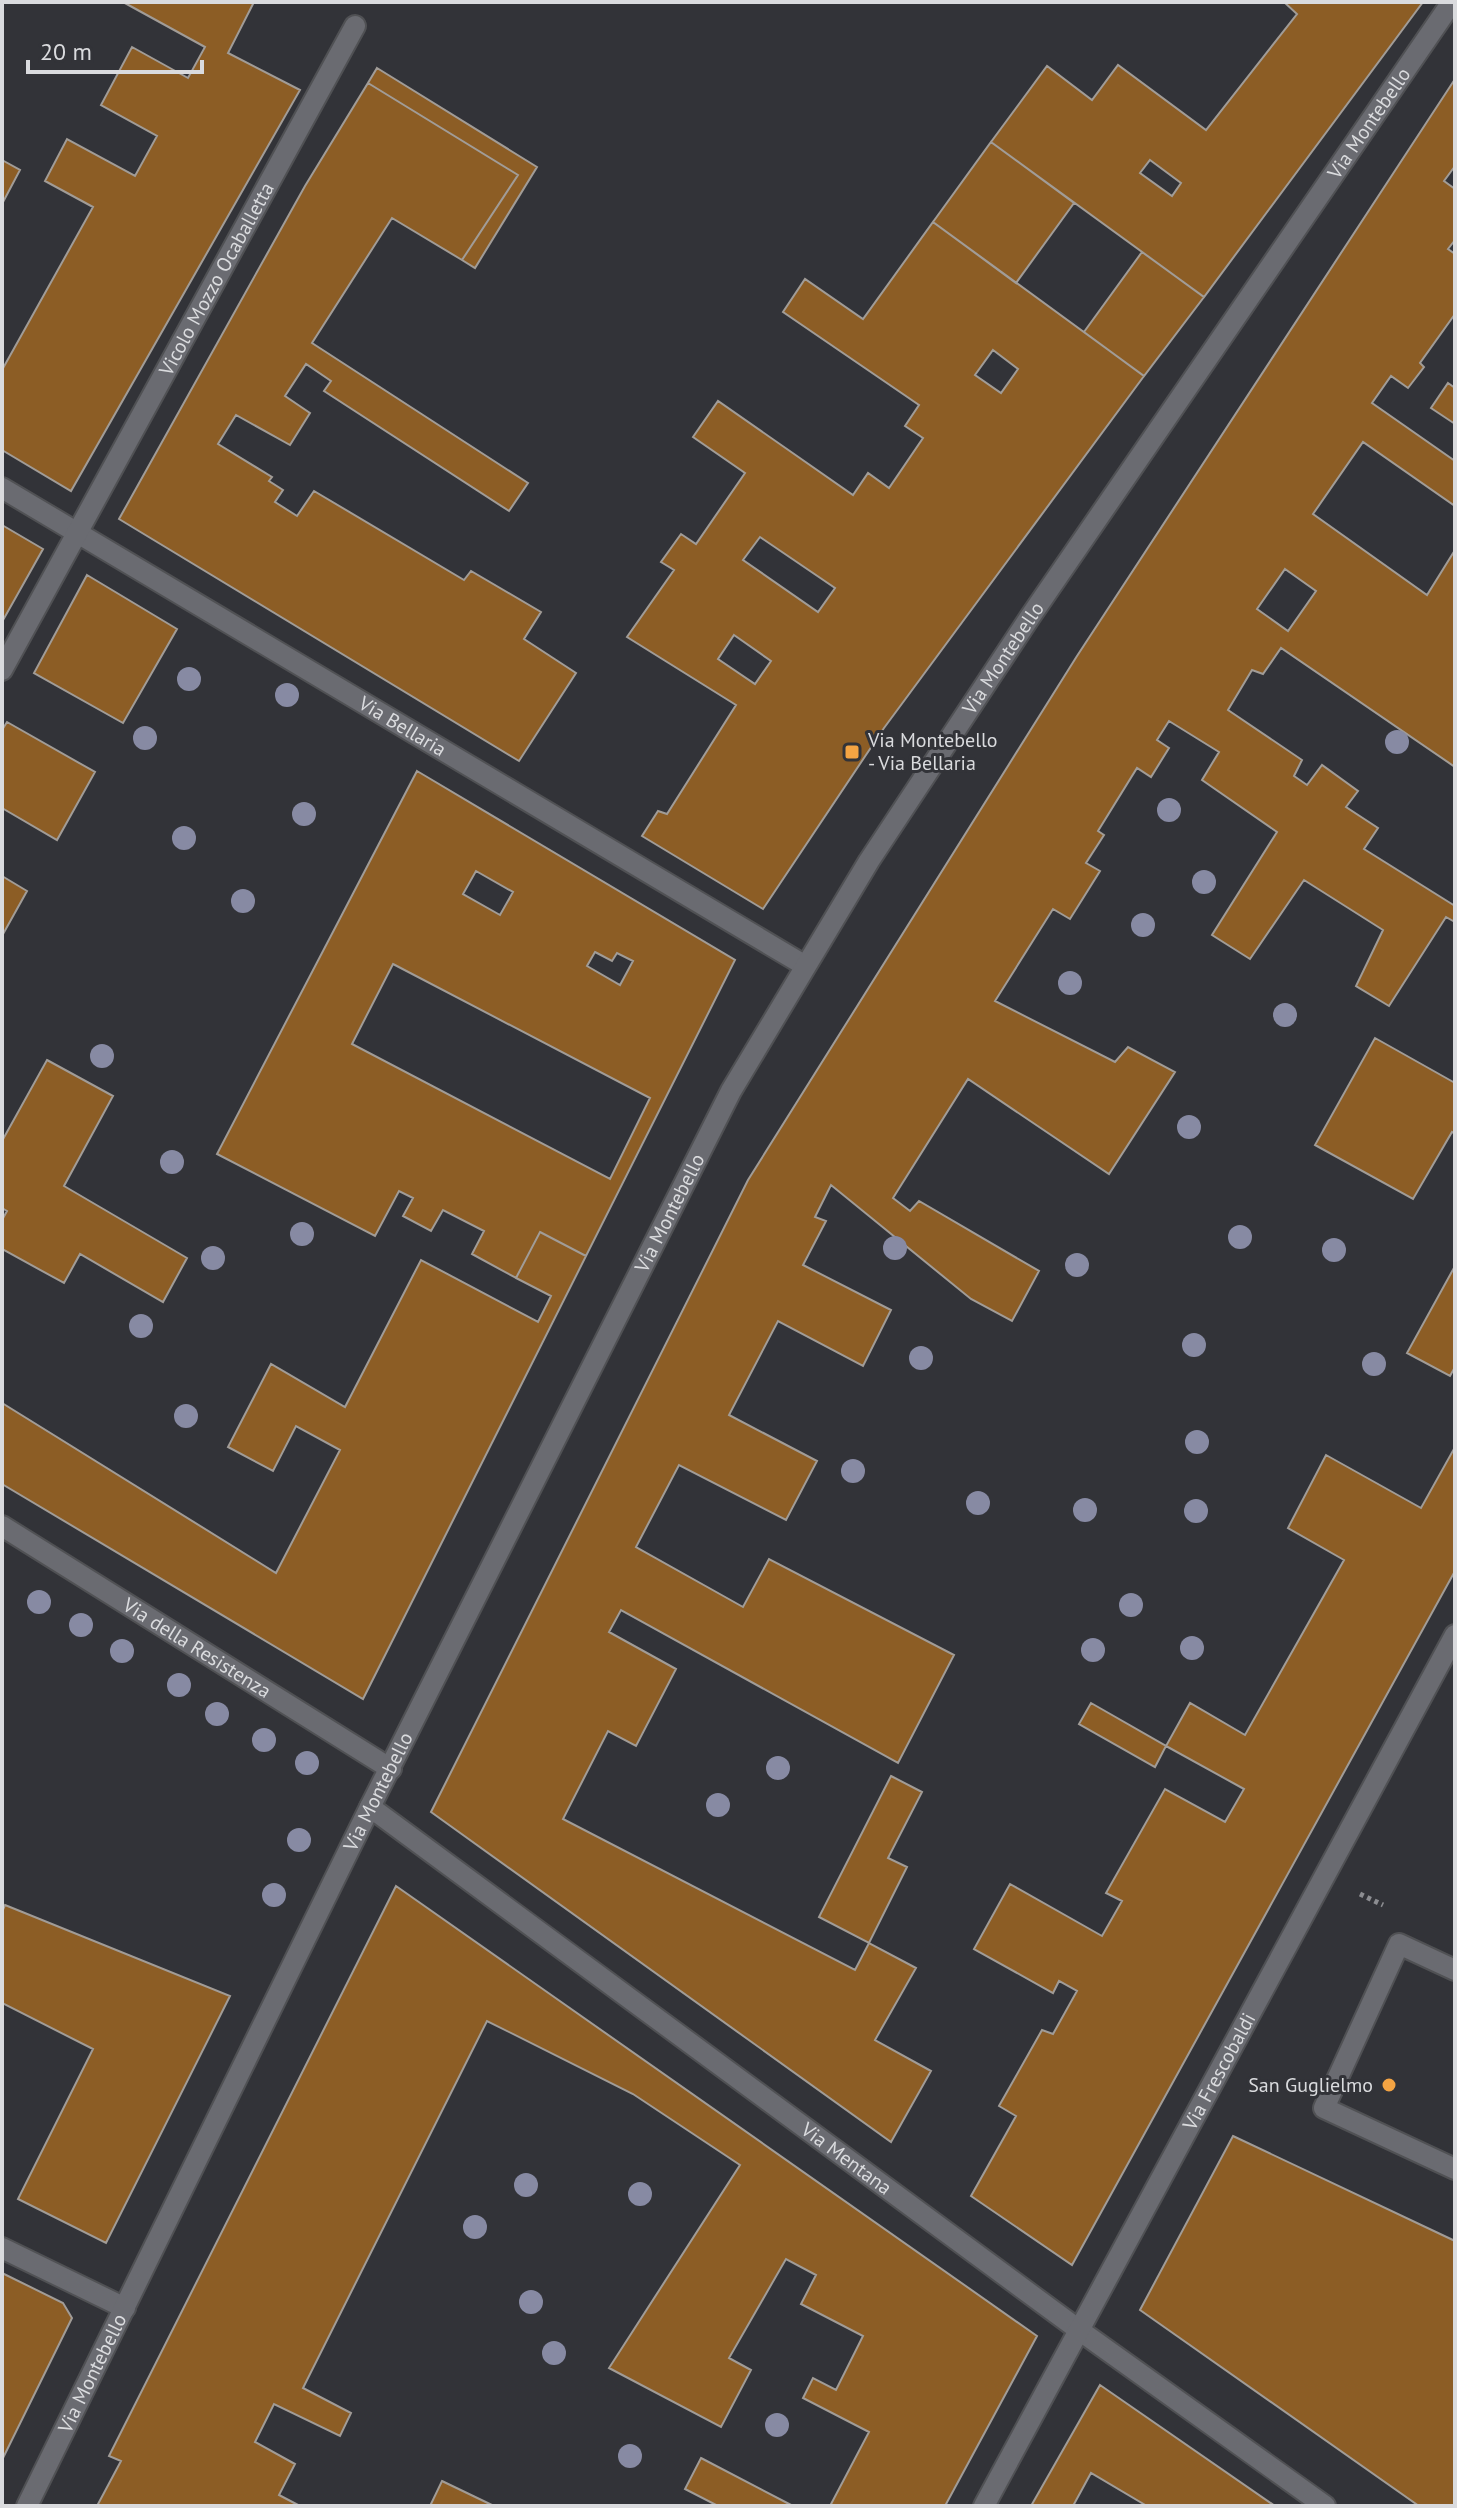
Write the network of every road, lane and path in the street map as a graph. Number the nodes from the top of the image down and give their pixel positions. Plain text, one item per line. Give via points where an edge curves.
1 (1452, 2) edge
2 (355, 26) dead end
3 (2, 488) edge
4 (79, 534) junction
5 (2, 670) edge
6 (804, 965) junction
7 (2, 1526) edge
8 (1455, 1635) edge
9 (391, 1769) junction
10 (370, 1807) junction
11 (1324, 1877) junction
12 (1399, 1944) junction
13 (1455, 1970) edge
14 (1455, 2169) edge
15 (2, 2248) edge
16 (125, 2308) junction
17 (1079, 2330) junction
18 (27, 2506) edge
19 (984, 2506) edge
20 (1325, 2506) edge

1 - 6 street, Via Montebello via 1030,617
2 - 4 street, Vicolo Mozzo Ocaballetta
3 - 4 street, Via Bellaria
4 - 5 street, Vicolo Mozzo Ocaballetta
4 - 6 street, Via Bellaria
6 - 9 street, Via Montebello via 671,1204
7 - 9 street, Via della Resistenza
8 - 11 street, Via Frescobaldi
9 - 10 street, Via Montebello
10 - 16 street, Via Montebello
10 - 17 street, Via Mentana
11 - 12 path via 1409,1917
11 - 17 street, Via Frescobaldi
12 - 13 street
12 - 14 street via 1324,2108
15 - 16 street
16 - 18 street, Via Montebello
17 - 19 street, Via Frescobaldi
17 - 20 street, Via Mentana

